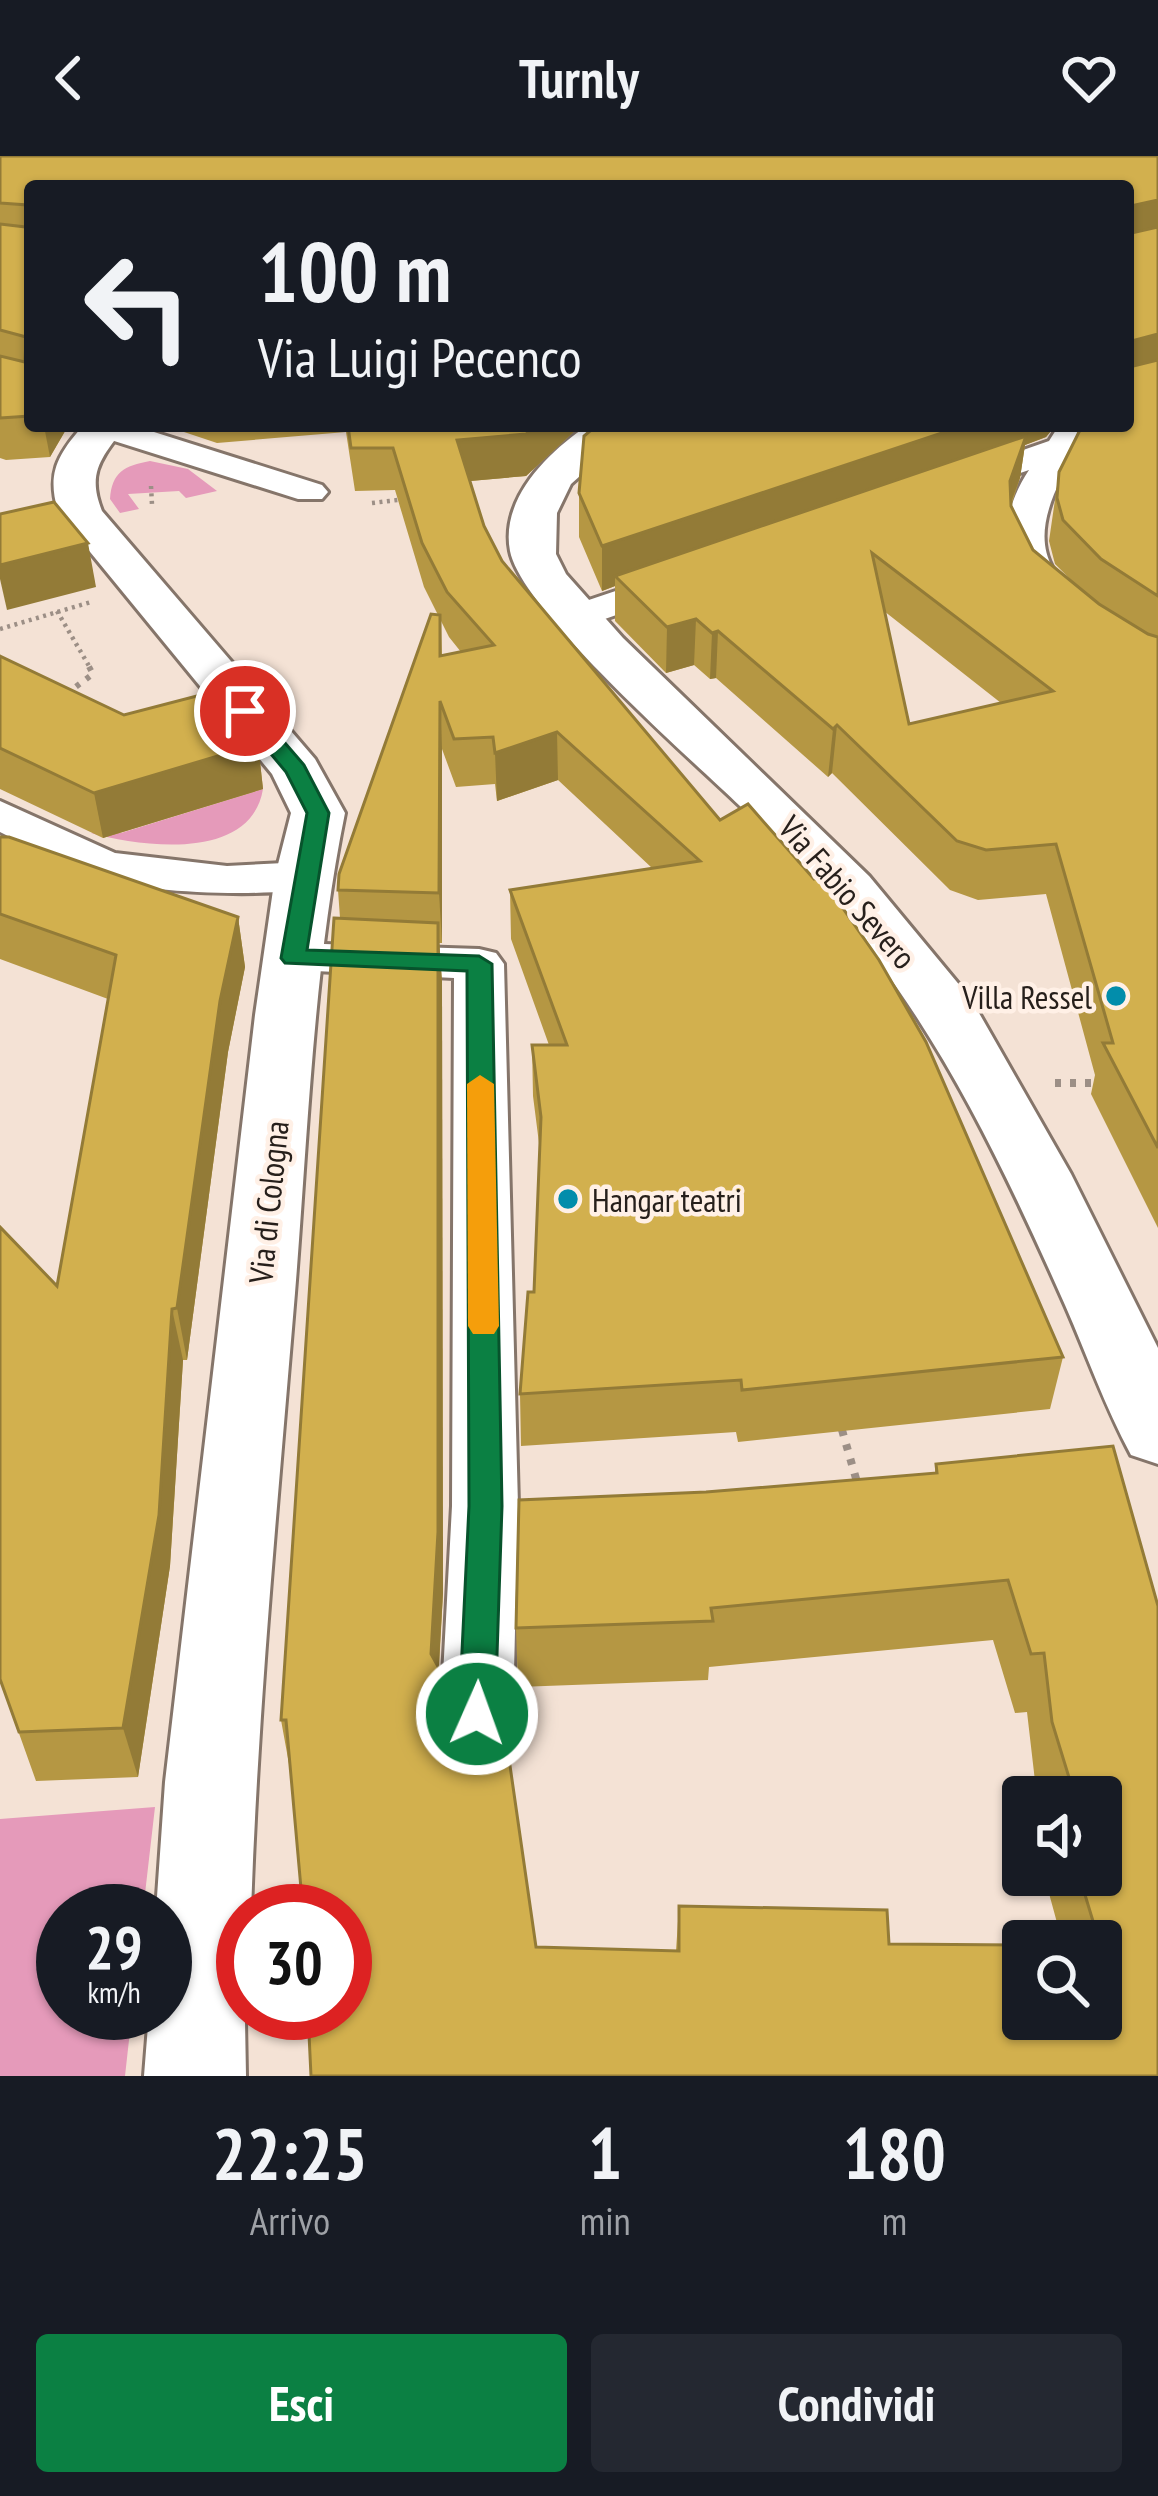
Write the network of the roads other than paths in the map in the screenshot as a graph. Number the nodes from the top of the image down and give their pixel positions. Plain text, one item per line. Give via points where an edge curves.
1 (99, 432) edge
2 (123, 432) edge
3 (607, 432) edge
4 (1068, 437) edge
5 (310, 492) dead end
6 (930, 493) edge
7 (709, 571) edge
8 (576, 617) junction
9 (1158, 671) edge
10 (0, 814) edge
11 (304, 876) junction
12 (293, 958) junction
13 (1158, 1433) edge
14 (477, 1714) edge
15 (195, 2076) edge

1 - 11 main road, Via di Cologna via 69,478 81,514 309,789 318,813
2 - 5 street
3 - 8 main road, Via Fabio Severo via 562,464 531,525 534,558
4 - 6 street
4 - 9 street via 1024,515 1032,576
7 - 8 street
8 - 13 main road, Via Fabio Severo via 770,805 887,930 943,1004 1029,1156
10 - 11 street via 104,866 227,880
11 - 12 main road, Via di Cologna
12 - 14 street via 479,964 485,1506
12 - 15 main road, Via di Cologna via 210,1782

